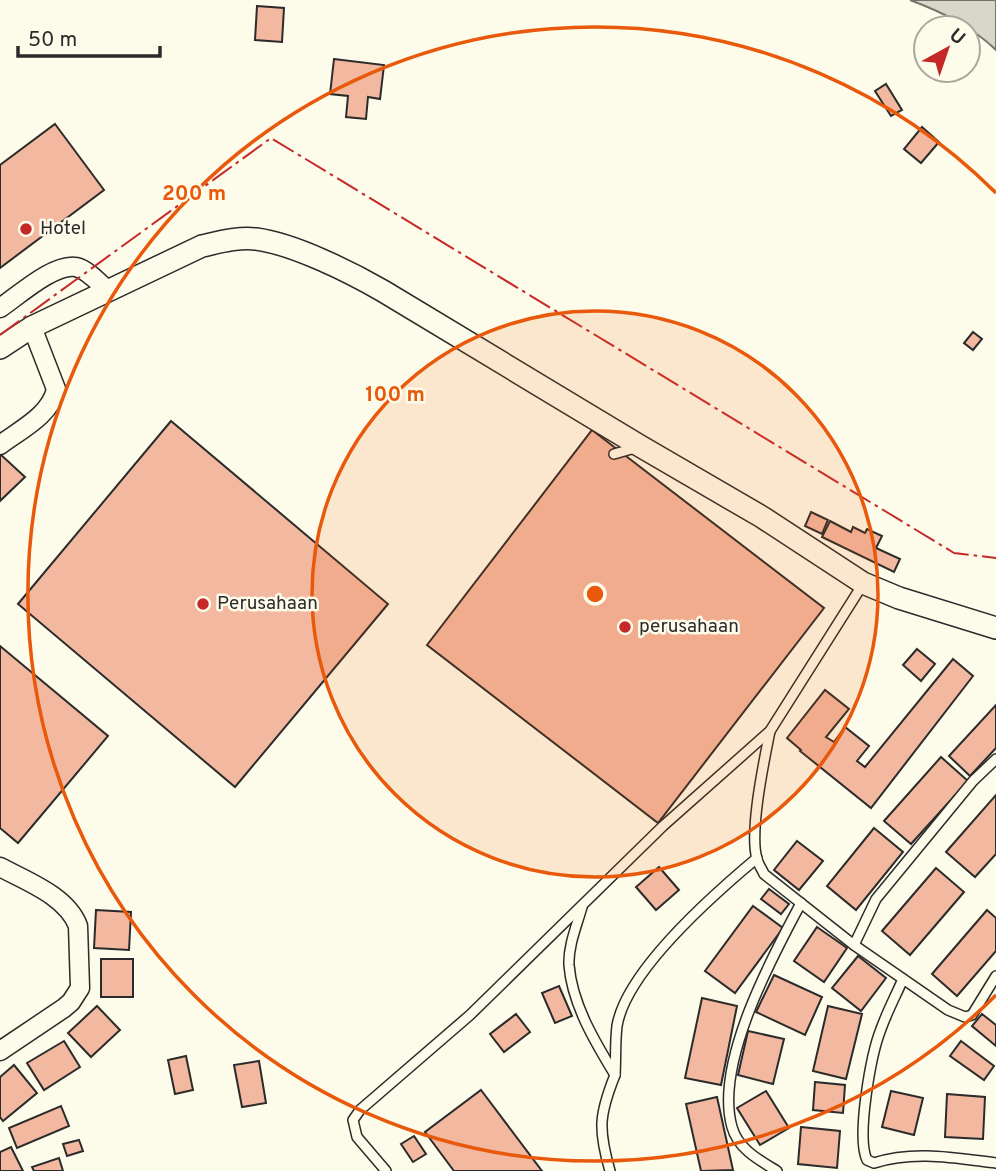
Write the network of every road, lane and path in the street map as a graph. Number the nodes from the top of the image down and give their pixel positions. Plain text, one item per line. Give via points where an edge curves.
1 (107, 290) junction
2 (0, 308) edge
3 (32, 327) junction
4 (0, 348) edge
5 (0, 444) edge
6 (640, 446) junction
7 (614, 454) dead end
8 (863, 583) junction
9 (996, 628) edge
10 (770, 731) junction
11 (996, 759) edge
12 (757, 858) junction
13 (0, 867) edge
14 (801, 903) junction
15 (583, 905) junction
16 (854, 945) junction
17 (996, 976) edge
18 (903, 979) junction
19 (0, 1051) edge
20 (615, 1075) junction
21 (871, 1162) junction
22 (996, 1163) edge
23 (386, 1171) edge
24 (610, 1171) edge
25 (777, 1171) edge
26 (862, 1171) edge

1 - 2 street via 87,272 68,267 39,280
1 - 3 street
1 - 6 street via 178,256 230,239 279,245 383,291
3 - 4 street
3 - 5 street via 56,389 54,399 47,410
6 - 7 lane
6 - 8 street
8 - 9 street
8 - 10 lane
10 - 12 lane via 760,785
10 - 15 lane
11 - 16 lane via 876,899
12 - 14 lane via 764,874
12 - 20 lane via 668,942 632,990 618,1024
13 - 19 street via 58,901 75,918 80,988 64,1008
14 - 16 lane
14 - 25 lane via 755,994 738,1046 729,1101 737,1139 747,1152
15 - 20 lane via 569,964 577,999
15 - 23 lane via 470,1015 360,1110 353,1120 357,1137
16 - 18 lane
17 - 18 lane via 972,1015 965,1017
18 - 21 lane via 879,1032 863,1115 864,1153
20 - 24 lane via 602,1108 602,1144
21 - 22 lane via 914,1155
21 - 26 lane

